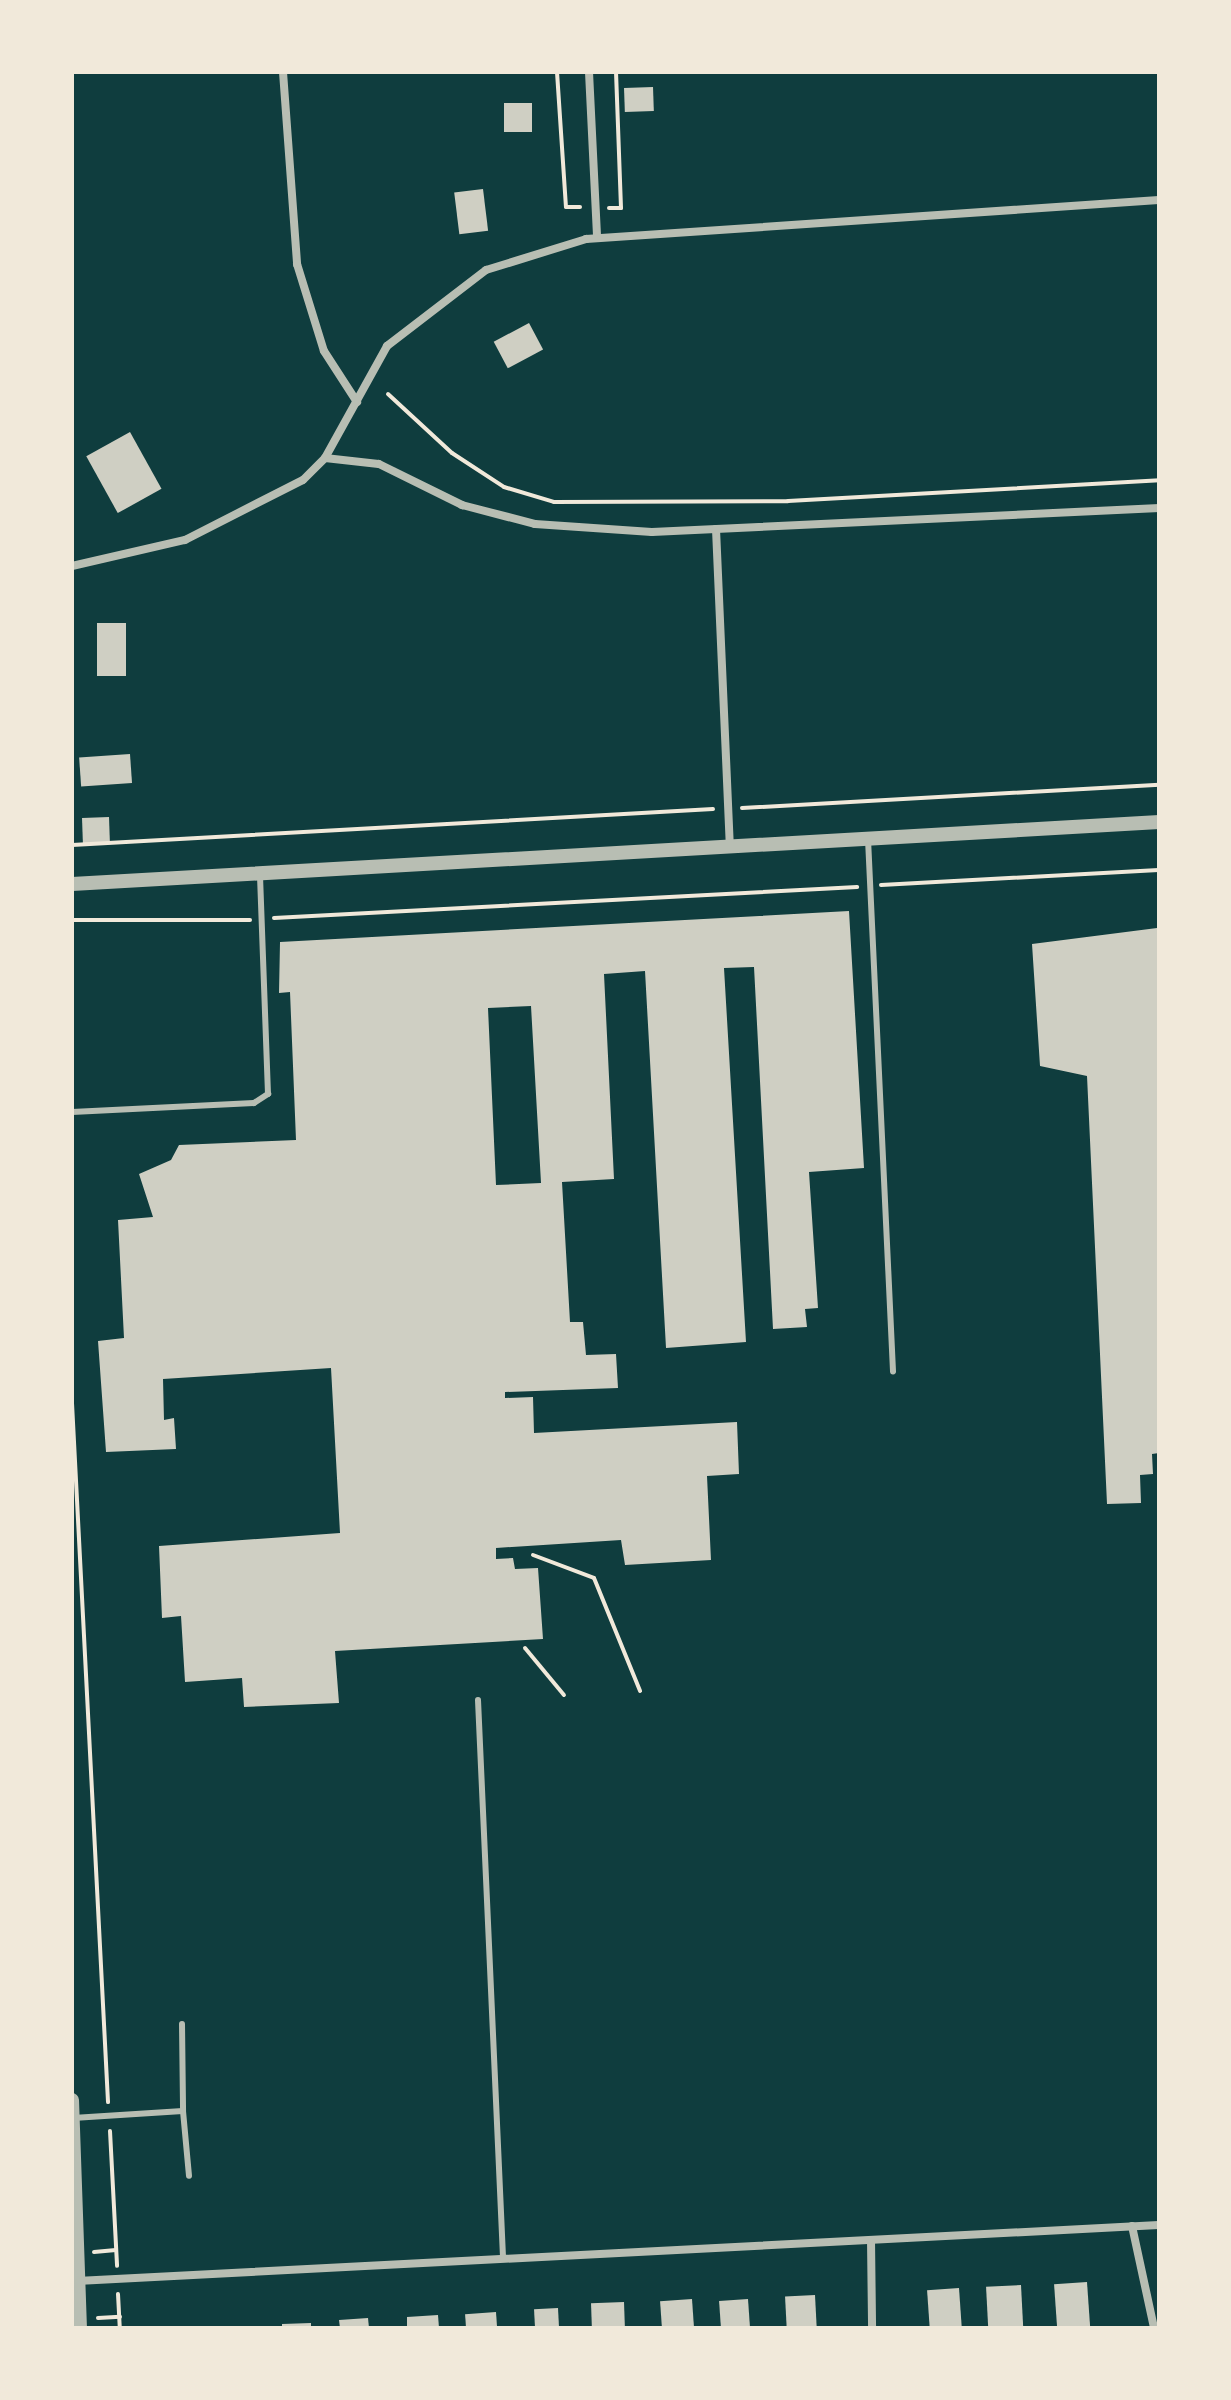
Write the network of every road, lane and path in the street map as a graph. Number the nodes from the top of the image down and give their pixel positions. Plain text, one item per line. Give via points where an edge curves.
1 (283, 72) edge
2 (557, 72) edge
3 (589, 72) edge
4 (616, 72) edge
5 (1159, 200) edge
6 (596, 208) junction
7 (597, 238) junction
8 (388, 394) dead end
9 (357, 402) junction
10 (325, 458) junction
11 (1159, 480) edge
12 (1159, 508) edge
13 (716, 529) junction
14 (72, 566) edge
15 (1159, 785) edge
16 (729, 808) junction
17 (1159, 822) edge
18 (868, 839) junction
19 (72, 845) edge
20 (730, 847) junction
21 (1159, 870) edge
22 (260, 873) junction
23 (72, 884) edge
24 (870, 886) junction
25 (261, 919) junction
26 (72, 920) edge
27 (72, 1112) edge
28 (72, 1137) edge
29 (72, 1184) edge
30 (893, 1371) dead end
31 (72, 1403) edge
32 (533, 1555) dead end
33 (525, 1648) dead end
34 (640, 1691) dead end
35 (564, 1695) dead end
36 (478, 1700) dead end
37 (182, 2024) dead end
38 (72, 2100) edge
39 (183, 2111) junction
40 (109, 2116) junction
41 (73, 2118) edge
42 (189, 2176) dead end
43 (1159, 2225) edge
44 (1132, 2226) junction
45 (871, 2240) junction
46 (503, 2258) junction
47 (118, 2279) junction
48 (75, 2281) edge
49 (80, 2328) edge
50 (120, 2328) edge
51 (872, 2328) edge
52 (1154, 2328) edge

1 - 9 street via 297,264 324,351
2 - 6 path via 566,207
3 - 6 street
4 - 6 path via 621,208
5 - 7 street
6 - 7 street
7 - 9 street via 486,270 387,346
8 - 11 path via 465,461 504,487 554,502 788,501
9 - 10 street
10 - 13 street via 379,464 462,505 535,524
10 - 14 street via 280,494 185,540
12 - 13 street
13 - 16 street
15 - 16 path
16 - 19 path
16 - 20 street
17 - 18 street
18 - 20 street
18 - 24 lane
20 - 22 street
21 - 24 path
22 - 23 street
22 - 25 lane
24 - 25 path
24 - 30 lane
25 - 26 path
25 - 27 lane via 268,1094 254,1103
28 - 29 path
31 - 40 path
32 - 34 path via 594,1578
33 - 35 path
36 - 46 lane
37 - 39 lane
38 - 41 street
39 - 40 lane
39 - 42 lane
40 - 41 lane
40 - 47 path
41 - 48 street
43 - 44 street
44 - 45 street
44 - 52 street
45 - 46 street
45 - 51 street
46 - 47 street
47 - 48 street
47 - 50 path
48 - 49 street

